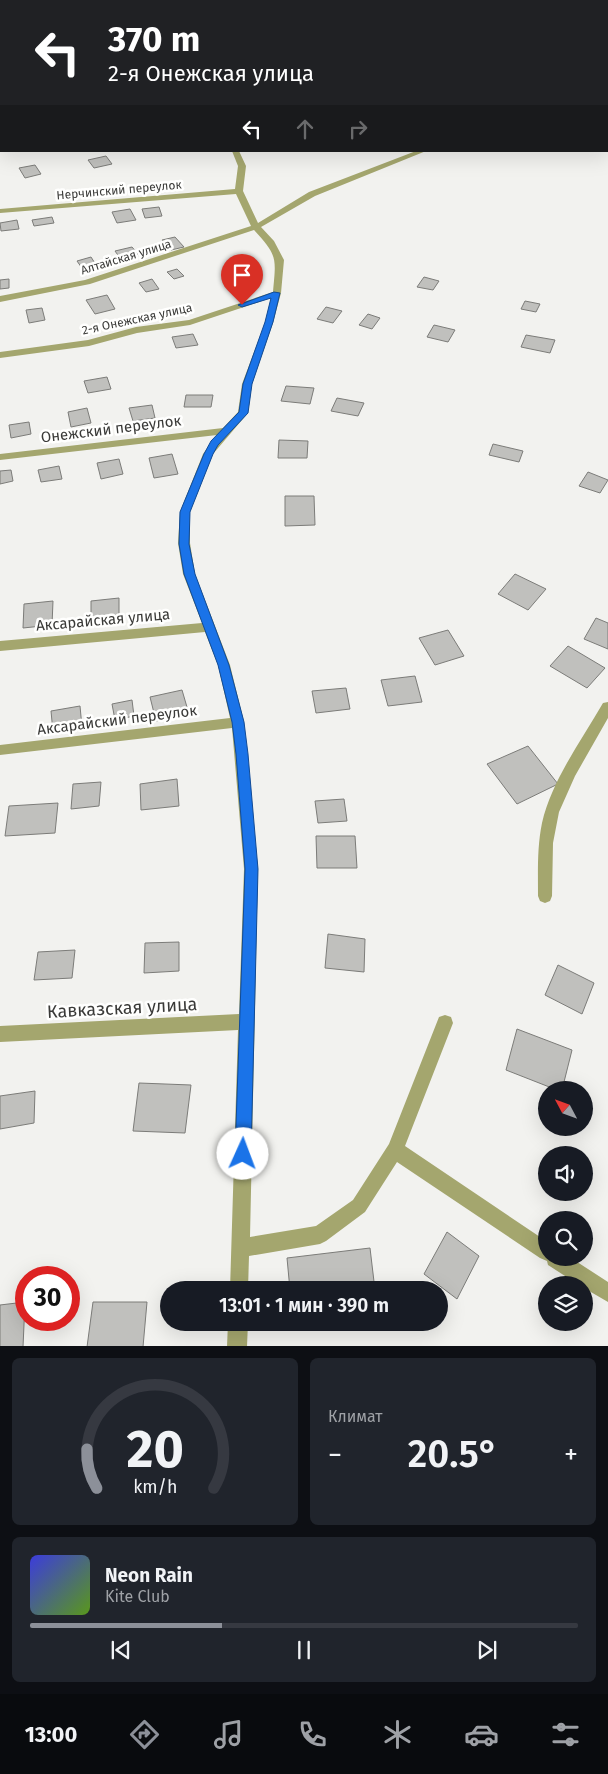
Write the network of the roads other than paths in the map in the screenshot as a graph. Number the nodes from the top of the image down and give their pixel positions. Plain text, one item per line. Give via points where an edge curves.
1 (235, 152) edge
2 (420, 152) edge
3 (239, 191) junction
4 (0, 211) edge
5 (256, 227) junction
6 (276, 293) junction
7 (0, 299) edge
8 (0, 355) edge
9 (226, 431) junction
10 (0, 457) edge
11 (208, 627) junction
12 (0, 646) edge
13 (608, 708) edge
14 (238, 722) junction
15 (603, 728) edge
16 (0, 750) edge
17 (545, 896) dead end
18 (247, 1022) junction
19 (445, 1023) dead end
20 (0, 1034) edge
21 (395, 1150) junction
22 (538, 1247) edge
23 (240, 1248) junction
24 (567, 1266) edge
25 (239, 1281) edge
26 (608, 1293) edge
27 (238, 1331) edge
28 (238, 1346) edge

1 - 3 street via 242,166
2 - 5 street, Алтайская улица via 312,194
3 - 4 street, Нерчинский переулок
3 - 5 street
5 - 6 street via 271,243 280,260
5 - 7 street, Алтайская улица via 87,282
6 - 8 street, 2-я Онежская улица via 190,322 136,330 89,343
6 - 9 street via 247,384 243,413
9 - 10 street, Онежский переулок
9 - 11 street via 208,454 185,512 184,544 189,574
11 - 12 street, Аксарайская улица
11 - 14 street via 224,665
13 - 15 street
14 - 16 street, Аксарайский переулок
14 - 18 street via 252,869
15 - 17 street via 573,767 552,812 546,849
18 - 20 street, Кавказская улица
18 - 23 street
19 - 21 street
21 - 22 street
21 - 23 street via 359,1206 320,1235
23 - 25 street
24 - 26 street
27 - 28 street

